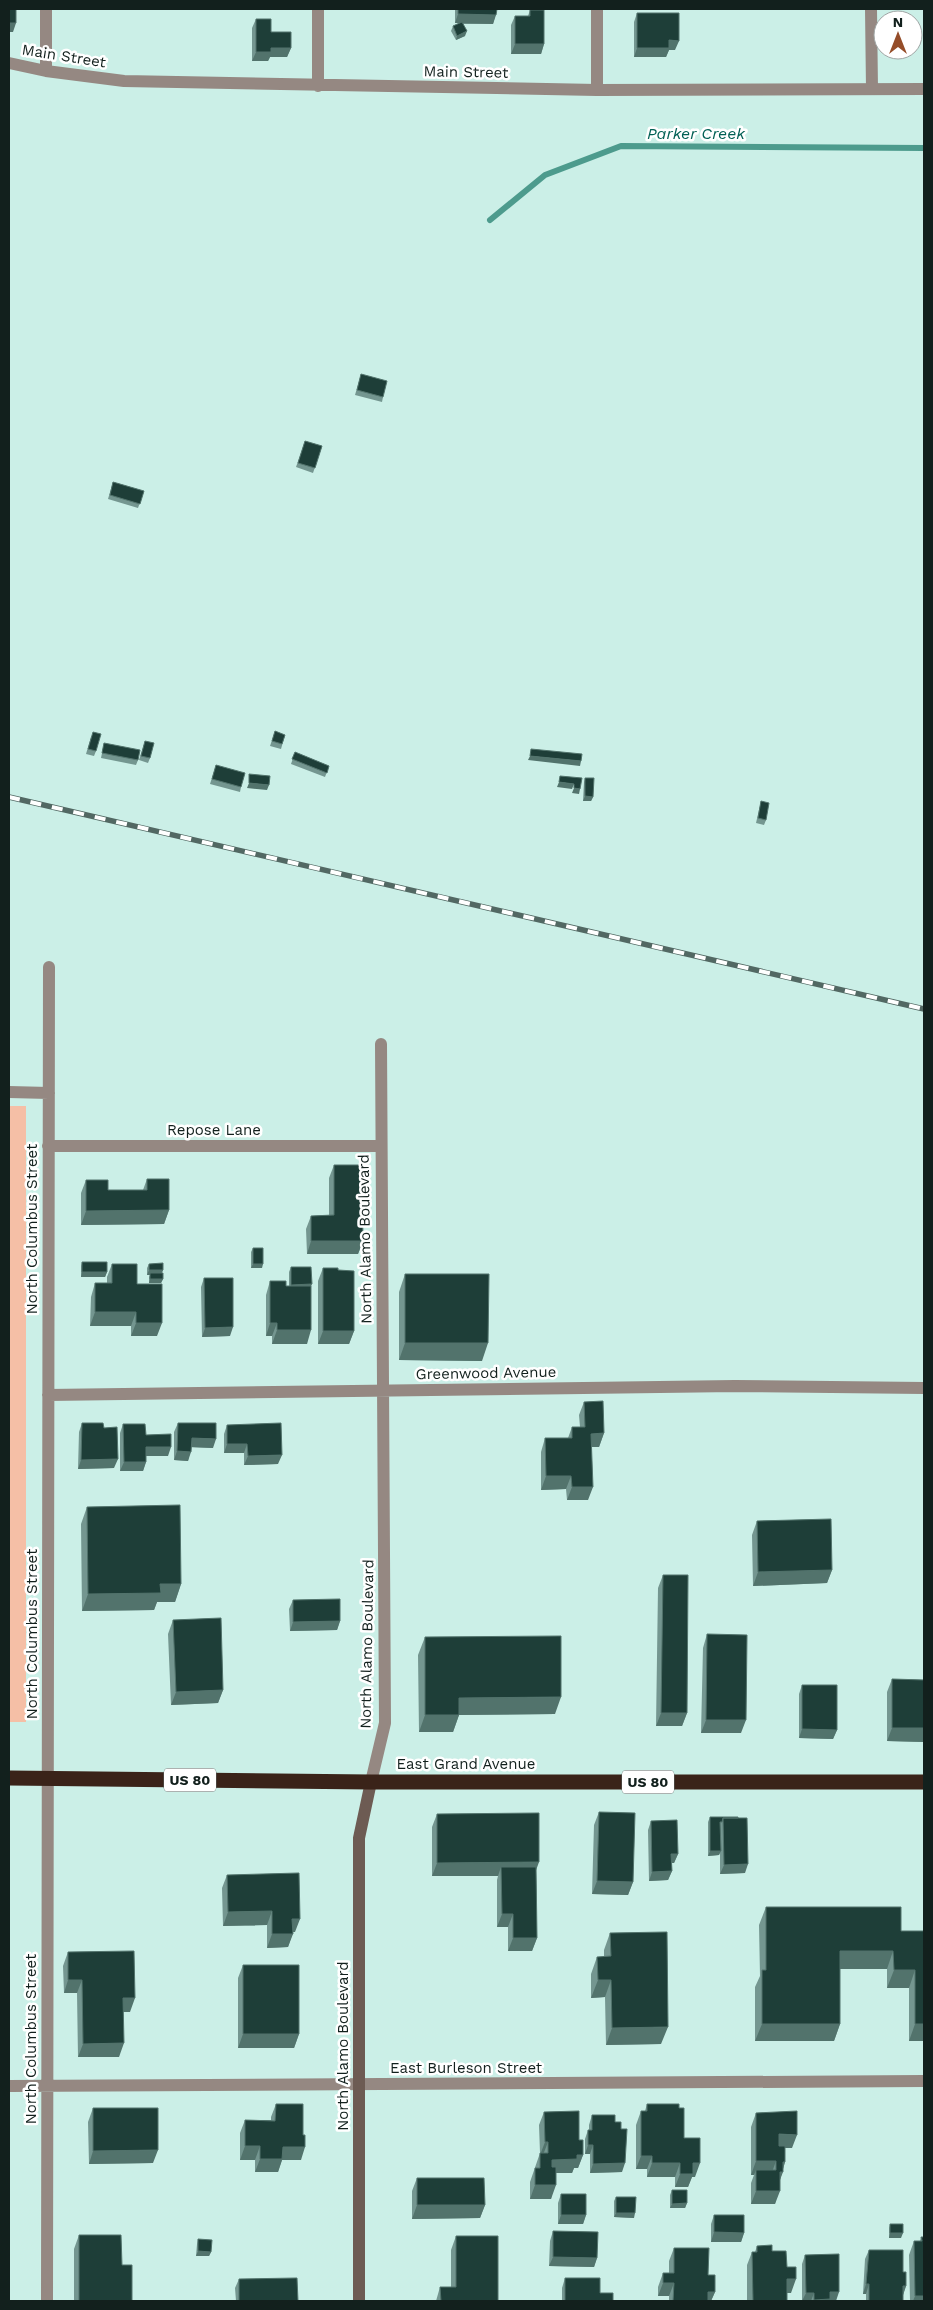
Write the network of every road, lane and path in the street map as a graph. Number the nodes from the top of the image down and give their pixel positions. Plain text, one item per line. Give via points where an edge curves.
1 (46, 9) edge
2 (318, 9) edge
3 (597, 9) edge
4 (871, 9) edge
5 (9, 63) edge
6 (46, 71) junction
7 (318, 86) junction
8 (924, 89) edge
9 (597, 90) junction
10 (872, 90) junction
11 (48, 967) dead end
12 (381, 1044) dead end
13 (9, 1092) edge
14 (48, 1093) junction
15 (48, 1146) junction
16 (380, 1146) junction
17 (924, 1388) edge
18 (384, 1390) junction
19 (48, 1395) junction
20 (9, 1778) edge
21 (48, 1778) junction
22 (371, 1782) junction
23 (924, 1782) edge
24 (924, 2081) edge
25 (359, 2085) junction
26 (9, 2086) edge
27 (47, 2086) junction
28 (47, 2301) edge
29 (359, 2301) edge

1 - 6 street
2 - 7 street
3 - 9 street
4 - 10 street
5 - 6 street, Main Street
6 - 7 street, Main Street via 124,82
7 - 9 street, Main Street
8 - 10 street, Main Street
9 - 10 street, Main Street
11 - 14 street, North Columbus Street
12 - 16 street, North Alamo Boulevard
13 - 14 street
14 - 15 street, North Columbus Street
15 - 16 street, Repose Lane
15 - 19 street, North Columbus Street
16 - 18 street, North Alamo Boulevard
17 - 18 street, Greenwood Avenue via 736,1386
18 - 19 street, Greenwood Avenue
18 - 22 street, North Alamo Boulevard via 385,1723
19 - 21 street, North Columbus Street
20 - 21 highway, East Grand Avenue / US 80
21 - 22 highway, East Grand Avenue / US 80
21 - 27 street, North Columbus Street
22 - 23 highway, East Grand Avenue / US 80
22 - 25 street, North Alamo Boulevard via 359,1838
24 - 25 street, East Burleson Street
25 - 27 street, East Burleson Street
25 - 29 street, North Alamo Boulevard
26 - 27 street, East Burleson Street
27 - 28 street, North Columbus Street

